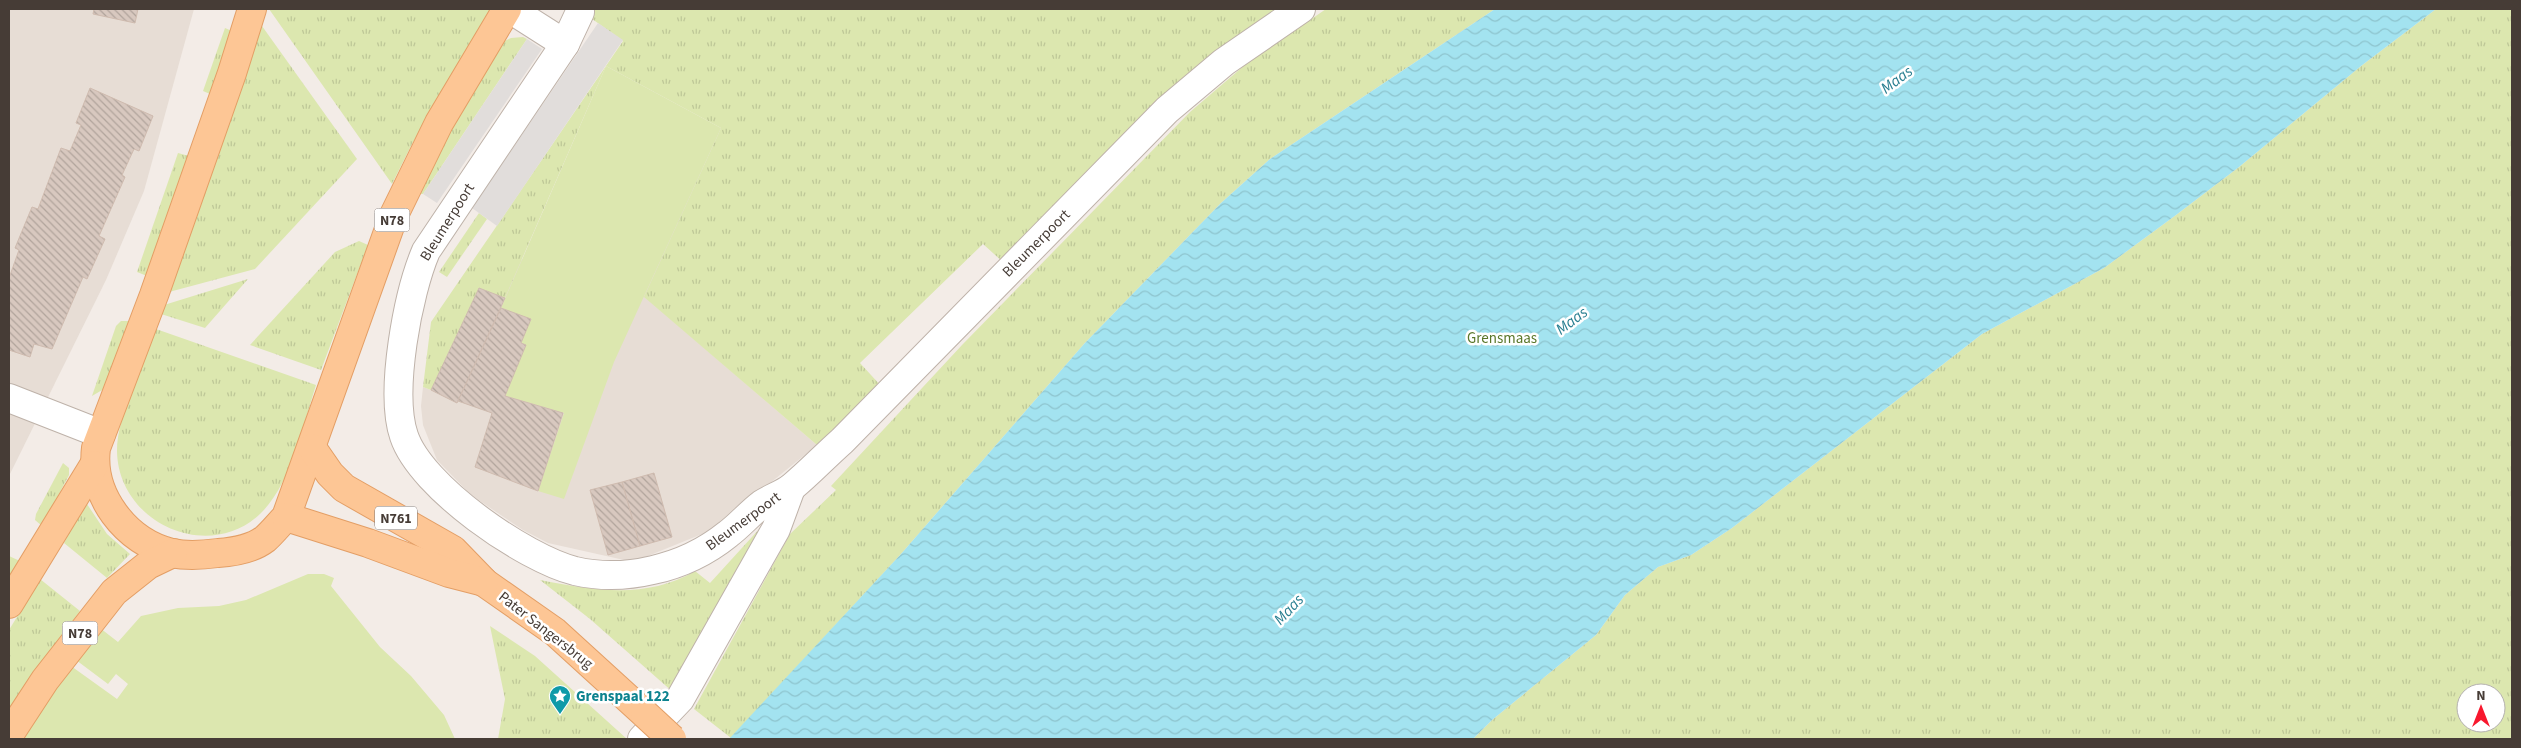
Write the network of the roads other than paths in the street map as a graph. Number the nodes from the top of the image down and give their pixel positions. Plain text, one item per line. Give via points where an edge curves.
1 (252, 9) edge
2 (509, 9) edge
3 (1300, 9) edge
4 (580, 12) dead end
5 (565, 44) junction
6 (9, 398) edge
7 (101, 434) junction
8 (312, 448) junction
9 (94, 465) junction
10 (791, 488) junction
11 (286, 517) junction
12 (173, 553) junction
13 (485, 583) junction
14 (9, 604) edge
15 (644, 727) edge
16 (9, 735) edge
17 (672, 739) edge

1 - 7 main road via 157,286
2 - 5 street
2 - 8 main road, N78 via 439,123 394,215
3 - 10 street, Bleumerpoort via 1224,62 1167,110 842,441
4 - 5 street, Bleumerpoort
5 - 10 street, Bleumerpoort via 434,237 420,266 408,309 398,396 400,424 409,449 431,479 476,517 545,560 574,571 594,574 634,573 680,561 705,550 763,504
6 - 7 street
7 - 9 main road
8 - 11 main road, N78
8 - 13 main road, Pater Sangersbrug / N761 via 344,488 453,550
9 - 12 main road, N78 via 106,502 117,517 151,545
9 - 14 main road
10 - 15 street via 776,529 680,699
11 - 12 main road, N78 via 265,539 246,548 203,555
11 - 13 main road, Pater Sangersbrug / N761
12 - 16 main road, N78 via 148,565 114,592 45,680
13 - 15 main road, Pater Sangersbrug / N761 via 554,632
15 - 17 main road, Pater Sangersbrug / N761, bridge

